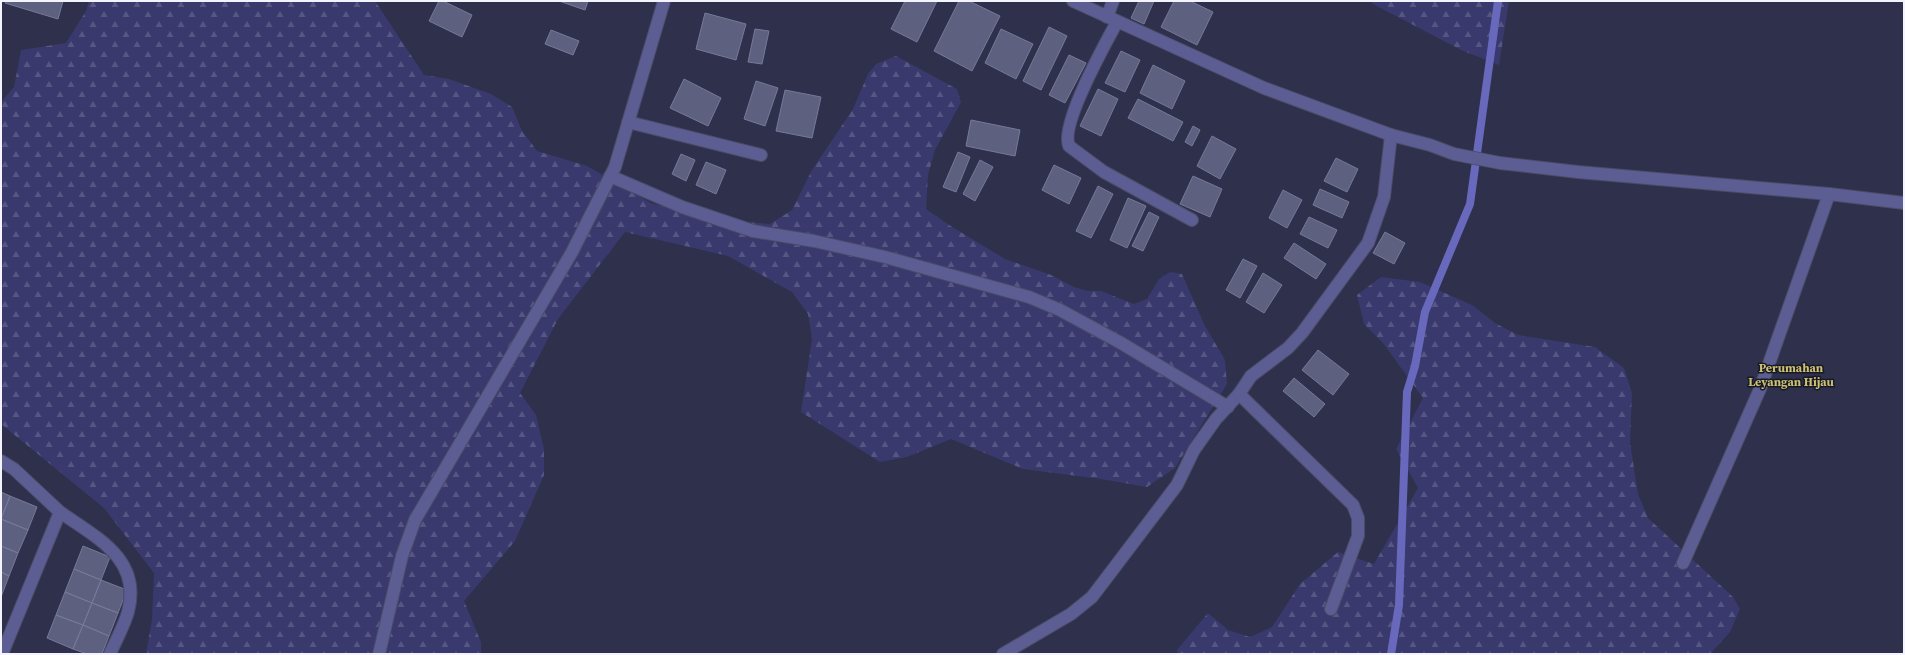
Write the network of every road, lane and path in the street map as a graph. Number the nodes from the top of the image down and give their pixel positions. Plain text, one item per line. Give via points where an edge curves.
1 (664, 1) edge
2 (1073, 1) edge
3 (1113, 1) edge
4 (1112, 19) junction
5 (628, 122) junction
6 (1391, 135) junction
7 (761, 155) dead end
8 (610, 176) junction
9 (1829, 194) junction
10 (1904, 203) edge
11 (1192, 220) dead end
12 (1239, 394) junction
13 (1228, 407) junction
14 (1, 461) edge
15 (60, 512) junction
16 (1683, 563) dead end
17 (1331, 609) dead end
18 (2, 654) edge
19 (110, 654) edge
20 (380, 654) edge
21 (1004, 654) edge

1 - 5 street
2 - 4 street
3 - 4 street
4 - 6 street via 1264,88
4 - 11 street via 1082,90 1068,130 1067,142 1104,172
5 - 7 street
5 - 8 street
6 - 9 street via 1454,154 1500,163
6 - 12 street via 1384,197 1368,243 1302,333 1288,348 1251,376
8 - 13 street via 682,207 753,231 885,256 1029,297 1060,310
8 - 20 street via 572,252 415,520 402,556
9 - 10 street
9 - 16 street via 1760,389
12 - 13 street
12 - 17 street via 1353,505 1358,518 1358,536
13 - 21 street via 1194,450 1177,484 1092,597 1071,614
14 - 15 street via 14,469
15 - 18 street
15 - 19 street via 115,553 129,575 132,589 128,613

